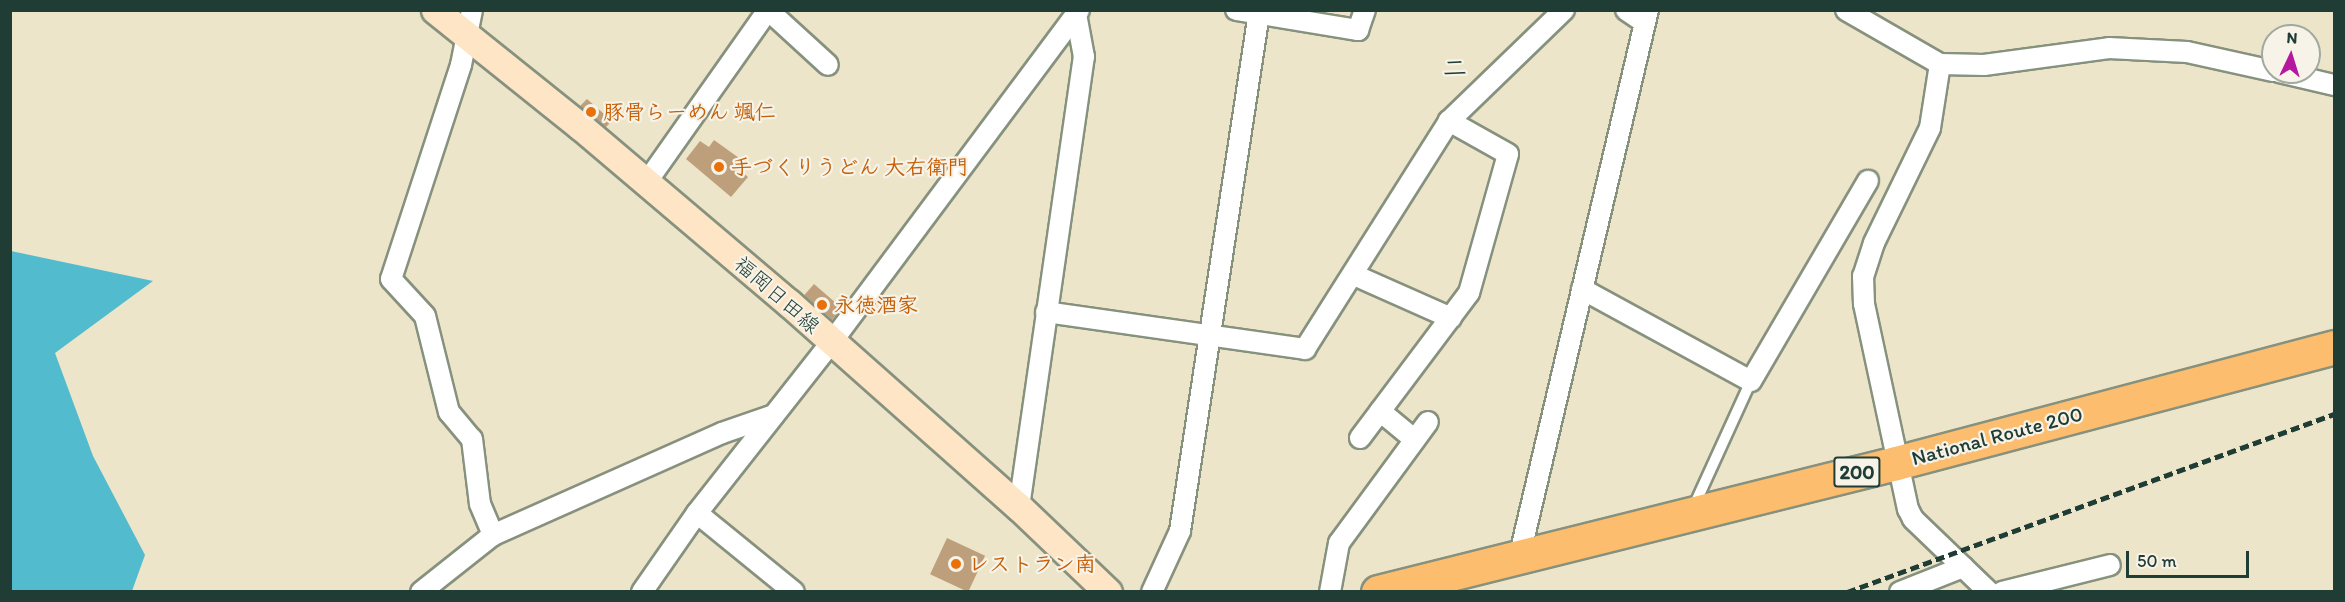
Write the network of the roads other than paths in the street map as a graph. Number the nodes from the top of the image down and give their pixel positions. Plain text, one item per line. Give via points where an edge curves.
1 (435, 10) edge
2 (768, 10) edge
3 (1236, 10) edge
4 (1365, 10) edge
5 (1564, 10) edge
6 (1626, 10) edge
7 (1846, 10) edge
8 (1078, 12) edge
9 (1259, 13) junction
10 (1646, 16) edge
11 (468, 21) edge
12 (1940, 64) junction
13 (828, 65) dead end
14 (2261, 68) edge
15 (1449, 121) junction
16 (1868, 181) dead end
17 (646, 183) junction
18 (1354, 275) junction
19 (1582, 289) junction
20 (1046, 312) junction
21 (1450, 318) junction
22 (1212, 333) junction
23 (831, 343) junction
24 (2334, 347) edge
25 (1751, 381) junction
26 (1380, 411) junction
27 (774, 415) junction
28 (1428, 422) dead end
29 (1360, 438) dead end
30 (1415, 440) junction
31 (1896, 463) junction
32 (1019, 507) junction
33 (1691, 512) junction
34 (697, 513) junction
35 (493, 535) junction
36 (1520, 554) junction
37 (2109, 565) dead end
38 (1964, 567) junction
39 (421, 591) edge
40 (642, 591) edge
41 (794, 591) edge
42 (1108, 591) edge
43 (1152, 591) edge
44 (1330, 591) edge
45 (1378, 591) edge
46 (1899, 591) edge
47 (1989, 591) edge
48 (2001, 591) edge

1 - 11 main road, 福岡日田線
2 - 13 street
2 - 17 street
3 - 9 street
4 - 9 street via 1358,30
5 - 15 street
6 - 10 street
7 - 12 street
8 - 20 street via 1084,57
8 - 23 street
9 - 22 street
10 - 19 street
11 - 17 main road, 福岡日田線
11 - 35 street via 461,65 391,279 425,316 449,412 472,439 480,504
12 - 14 street via 1984,65 2109,48 2187,52
12 - 31 street via 1930,128 1874,243 1863,276 1864,304
15 - 18 street
15 - 21 street via 1508,154 1469,293
16 - 25 street
17 - 23 main road, 福岡日田線
18 - 21 street
18 - 22 street via 1305,349
19 - 25 street
19 - 36 street
20 - 22 street
20 - 32 street
21 - 26 street
22 - 43 street via 1180,531
23 - 27 street
23 - 32 main road, 福岡日田線
24 - 31 highway, National Route 200 / 200
25 - 33 lane
26 - 29 street
26 - 30 street
27 - 34 street
27 - 35 street via 722,433
28 - 30 street
30 - 44 street via 1340,543
31 - 33 highway, National Route 200 / 200
31 - 38 street via 1913,519
32 - 42 main road, 福岡日田線
33 - 36 highway, National Route 200 / 200
34 - 40 street
34 - 41 street
35 - 39 street
36 - 45 highway, National Route 200 / 200
37 - 48 street
38 - 46 street
38 - 47 street

